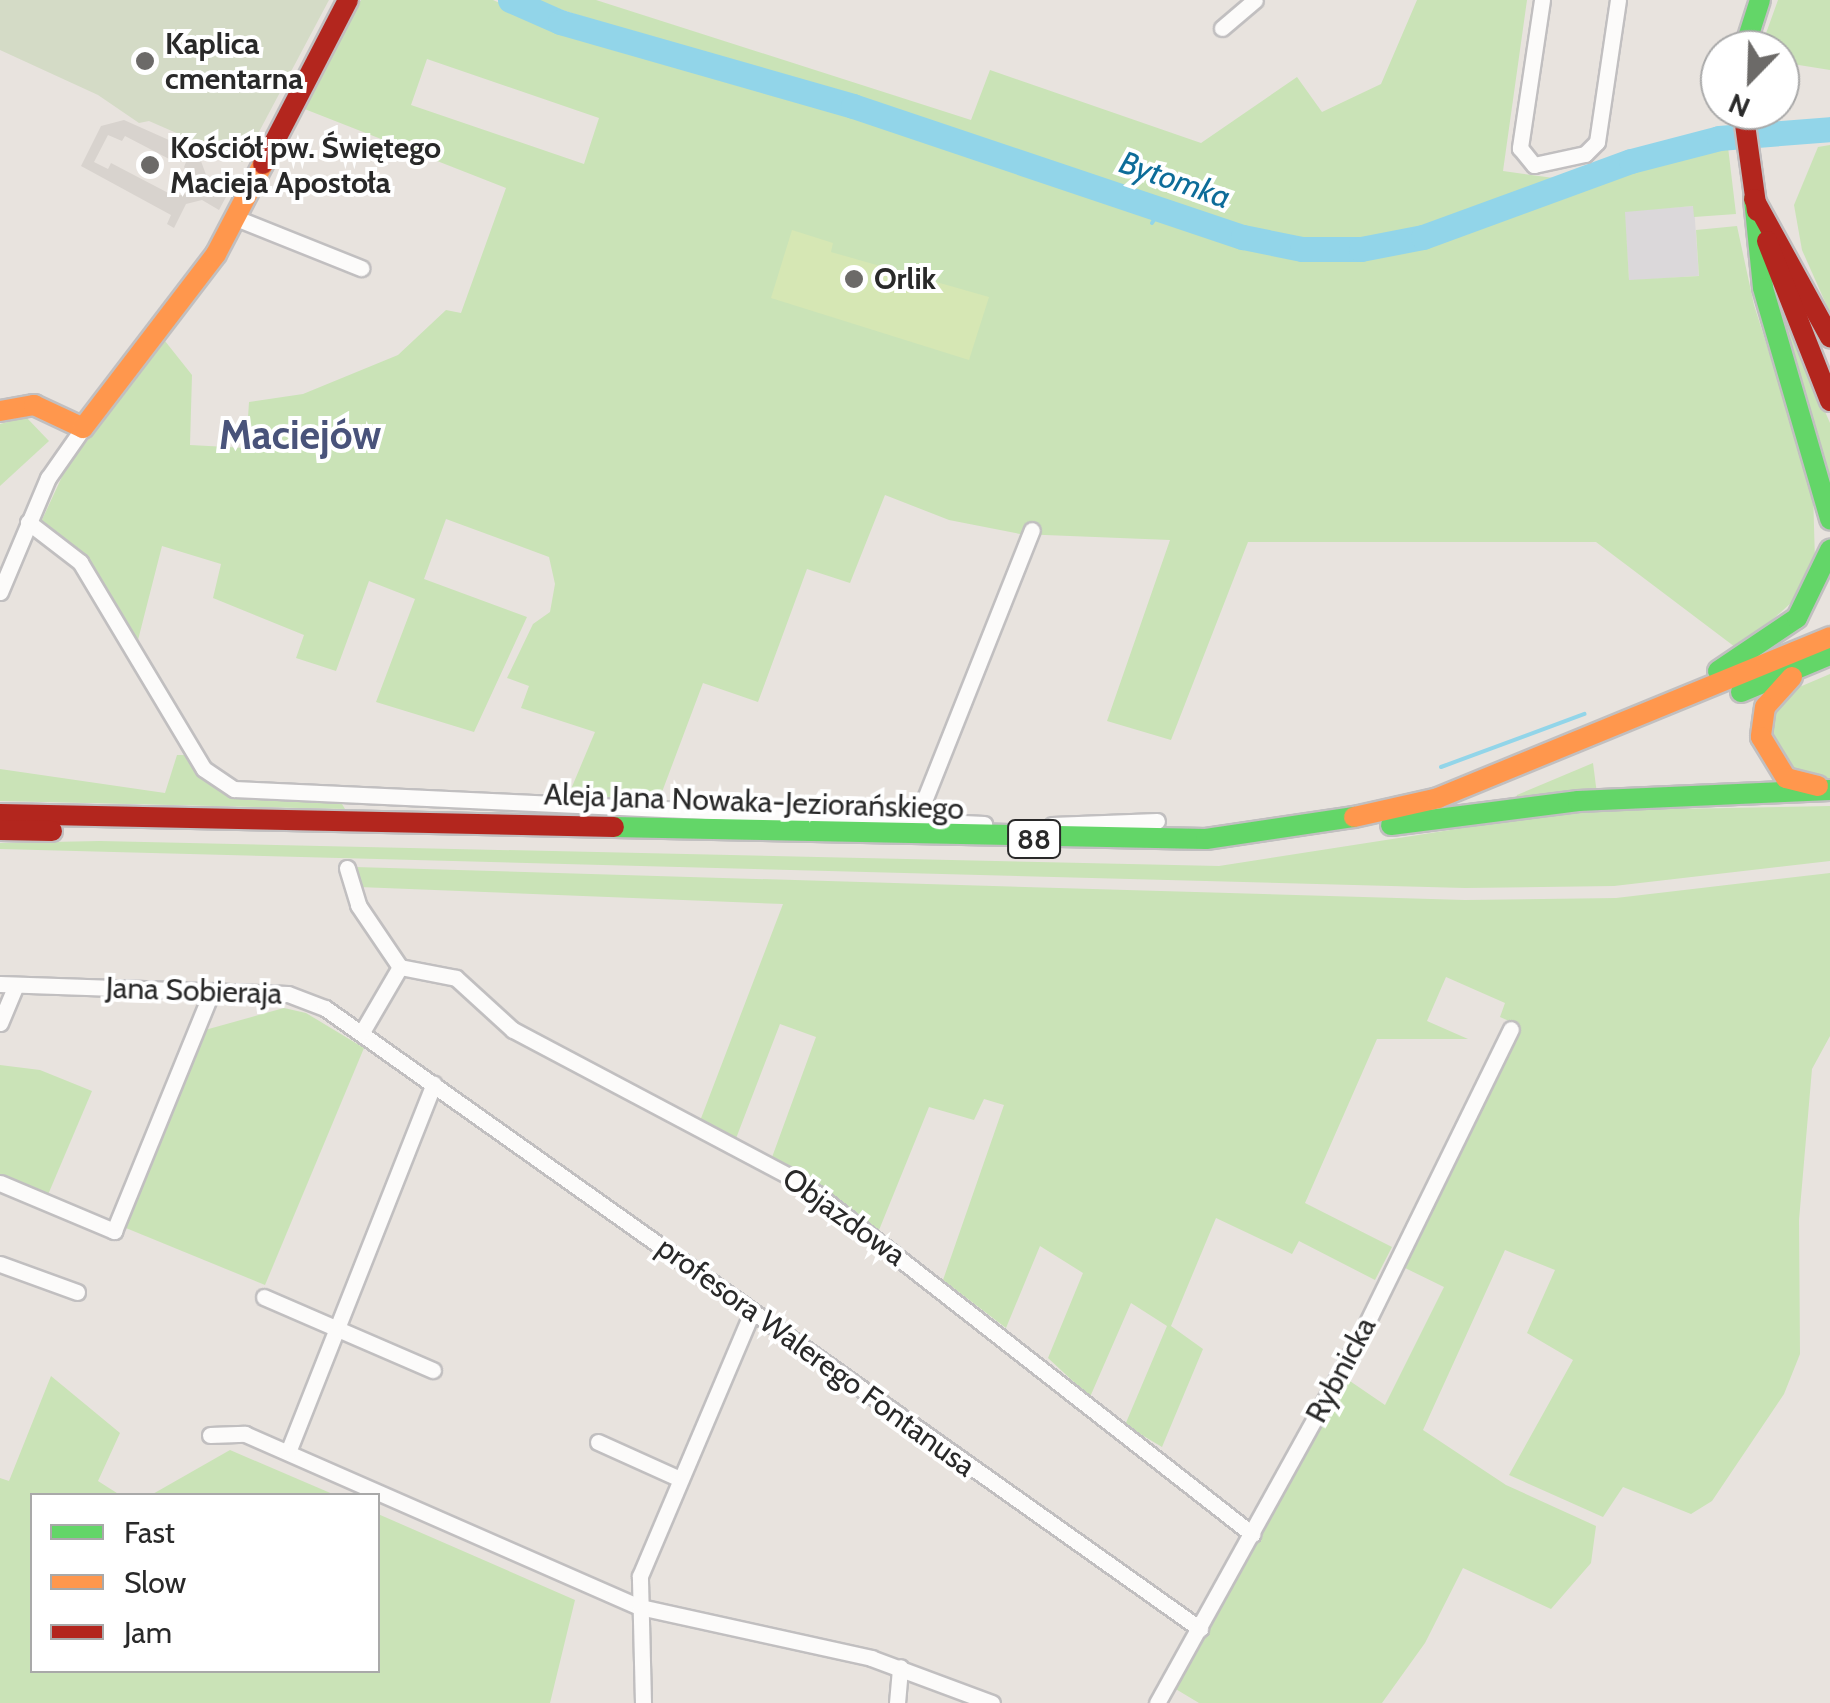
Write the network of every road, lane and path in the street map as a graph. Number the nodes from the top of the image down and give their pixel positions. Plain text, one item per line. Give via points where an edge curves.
1 (348, 0) edge
2 (1542, 0) edge
3 (1618, 0) edge
4 (1760, 0) edge
5 (1248, 2) edge
6 (1222, 28) dead end
7 (1750, 30) edge
8 (1746, 130) edge
9 (1754, 199) junction
10 (236, 218) junction
11 (361, 268) dead end
12 (1830, 337) edge
13 (1830, 400) edge
14 (0, 411) edge
15 (83, 428) junction
16 (1830, 519) edge
17 (28, 522) junction
18 (1032, 530) dead end
19 (1830, 550) edge
20 (0, 592) edge
21 (1830, 637) edge
22 (1820, 659) edge
23 (1626, 725) junction
24 (1830, 789) edge
25 (0, 814) edge
26 (916, 821) junction
27 (1157, 821) dead end
28 (1390, 825) junction
29 (0, 830) edge
30 (347, 868) dead end
31 (400, 967) junction
32 (8, 984) edge
33 (212, 990) junction
34 (0, 1023) edge
35 (1511, 1029) dead end
36 (362, 1032) junction
37 (434, 1084) junction
38 (0, 1183) edge
39 (0, 1264) edge
40 (77, 1292) dead end
41 (264, 1297) dead end
42 (752, 1312) junction
43 (336, 1326) junction
44 (433, 1370) dead end
45 (210, 1435) dead end
46 (598, 1442) dead end
47 (288, 1452) junction
48 (680, 1479) junction
49 (1252, 1534) junction
50 (640, 1606) junction
51 (1200, 1628) junction
52 (900, 1667) junction
53 (644, 1703) edge
54 (896, 1703) edge
55 (992, 1703) edge
56 (1157, 1703) edge

1 - 10 main road
2 - 3 street via 1520,148 1534,165 1586,154 1598,142
4 - 7 main road
5 - 6 street
8 - 9 main road
9 - 12 main road
9 - 13 main road
9 - 16 main road via 1763,288
10 - 11 street
10 - 15 main road via 188,294
14 - 15 main road via 34,405
15 - 17 street via 54,466
17 - 20 street
17 - 26 street via 61,542 90,574 211,778 253,792
18 - 26 street
19 - 23 main road via 1797,618
21 - 23 main road, Aleja Jana Nowaka-Jeziorańskiego / 88
22 - 24 main road via 1773,696 1762,737 1786,778
22 - 28 main road, Aleja Jana Nowaka-Jeziorańskiego / 88 via 1528,781
23 - 25 main road, Aleja Jana Nowaka-Jeziorańskiego / 88 via 1438,798 1326,823 1206,839
24 - 28 main road via 1578,801
26 - 27 street
28 - 29 main road, Aleja Jana Nowaka-Jeziorańskiego / 88 via 1272,847 1127,856
30 - 31 street via 358,905
31 - 36 street
31 - 49 street, Objazdowa via 456,978 512,1030 804,1184
32 - 33 street, Jana Sobieraja
32 - 34 street, Jana Sobieraja
33 - 36 street, Jana Sobieraja via 301,997
33 - 38 street via 114,1231
35 - 49 street, Rybnicka via 1359,1339
36 - 37 street, profesora Walerego Fontanusa
37 - 42 street, profesora Walerego Fontanusa
37 - 43 street
39 - 40 street
41 - 43 street
42 - 48 street
42 - 51 street, profesora Walerego Fontanusa
43 - 44 street
43 - 47 street
45 - 47 street via 234,1431
46 - 48 street
47 - 50 street
48 - 50 street via 643,1566
49 - 51 street, Rybnicka
50 - 52 street
50 - 53 street
51 - 56 street, Rybnicka
52 - 54 street
52 - 55 street

